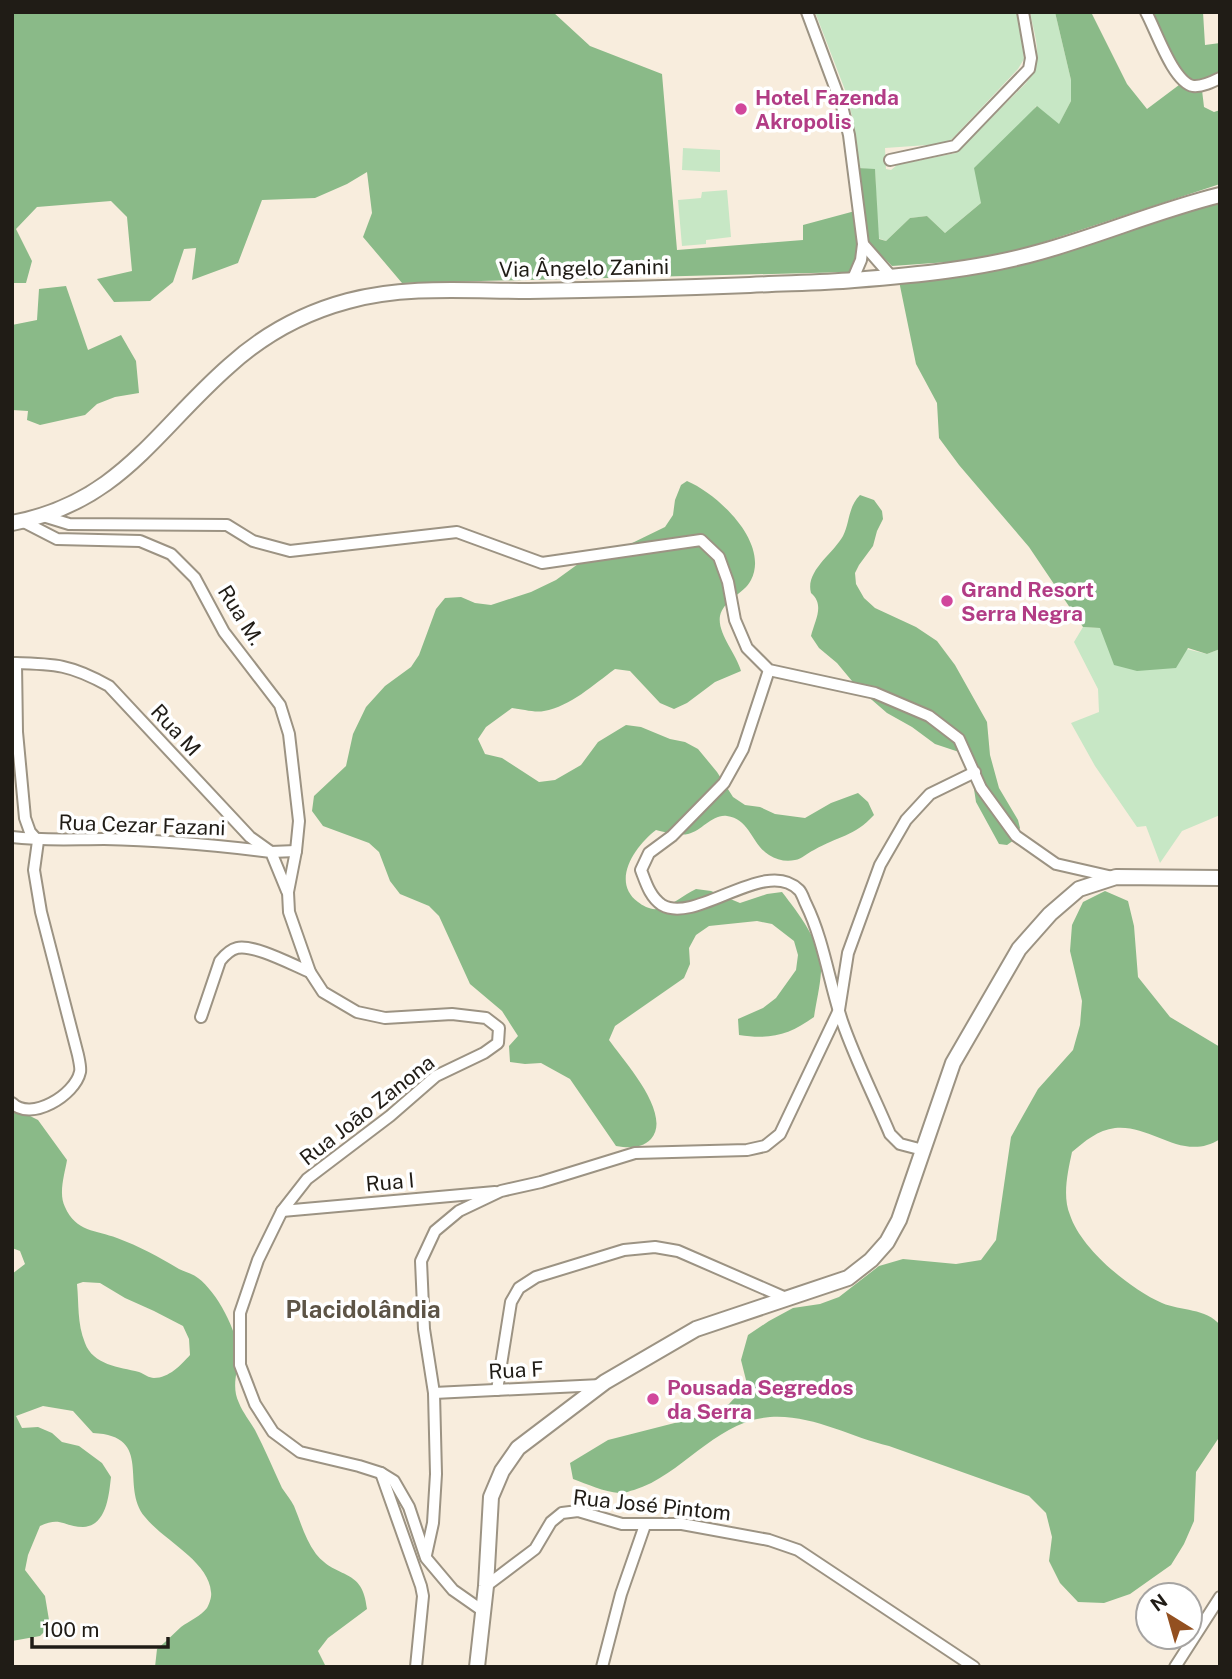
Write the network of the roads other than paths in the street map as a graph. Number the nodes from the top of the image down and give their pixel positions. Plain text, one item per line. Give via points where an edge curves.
1 (807, 12) edge
2 (1023, 12) edge
3 (1146, 12) edge
4 (1220, 78) edge
5 (890, 160) dead end
6 (1220, 195) edge
7 (863, 244) junction
8 (891, 276) junction
9 (852, 281) junction
10 (43, 516) junction
11 (17, 522) edge
12 (14, 663) edge
13 (769, 670) junction
14 (975, 772) junction
15 (12, 837) edge
16 (38, 841) junction
17 (296, 851) junction
18 (271, 852) junction
19 (1116, 877) junction
20 (1220, 878) edge
21 (288, 892) junction
22 (310, 972) junction
23 (838, 1010) junction
24 (201, 1017) dead end
25 (12, 1103) edge
26 (923, 1150) junction
27 (501, 1192) junction
28 (282, 1212) junction
29 (786, 1298) junction
30 (601, 1385) junction
31 (497, 1390) junction
32 (434, 1393) junction
33 (381, 1473) junction
34 (645, 1525) junction
35 (426, 1558) junction
36 (486, 1586) junction
37 (1220, 1597) edge
38 (484, 1611) junction
39 (416, 1667) edge
40 (477, 1667) edge
41 (602, 1667) edge
42 (974, 1667) edge
43 (1175, 1667) edge

1 - 7 street via 842,106
2 - 5 street via 1029,69 956,146
3 - 4 street via 1183,82 1196,86
6 - 8 street, Via Ângelo Zanini via 1009,260
7 - 8 street
7 - 9 street
8 - 9 street, Via Ângelo Zanini
9 - 10 street, Via Ângelo Zanini via 398,292 346,302 299,319 266,338 228,367 132,464 92,494
10 - 11 street, Via Ângelo Zanini
10 - 13 street via 69,524 227,524 253,541 290,551 457,532 542,563 701,540 719,557 747,648
11 - 17 street, Rua M. via 57,539 140,541 171,554 195,578 224,632 280,705 291,747 299,821
12 - 16 street via 25,818
12 - 18 street, Rua M via 59,664 109,686 250,837
13 - 14 street via 875,693 929,716 959,739
13 - 23 street via 743,749 724,783 649,853 641,870 650,893 675,909 762,881 784,882 799,890 817,928
14 - 19 street via 981,788 1016,836 1056,864
14 - 23 street via 930,794 906,820 880,865 848,953
15 - 16 street, Rua Cezar Fazani
16 - 18 street, Rua Cezar Fazani via 105,839
16 - 25 street via 34,870 41,912 80,1072 69,1091 50,1104 30,1111
17 - 18 street
17 - 21 street, Rua João Zanona
18 - 21 street
19 - 20 street
19 - 26 street via 1079,889 1019,949 953,1063
21 - 22 street, Rua João Zanona via 289,912
22 - 24 street via 257,951 235,948 220,961
22 - 28 street, Rua João Zanona via 323,992 357,1012 385,1018 452,1014 486,1018 499,1028 498,1043 436,1076 307,1179
23 - 26 street via 890,1134 900,1144
23 - 27 street via 780,1134 765,1146 635,1153
26 - 29 street via 899,1220 871,1260 848,1278
27 - 28 street, Rua I
27 - 32 street via 459,1212 435,1231 421,1261 424,1329
28 - 33 street, Rua João Zanona via 258,1260 240,1313 240,1365 255,1404 273,1432 300,1452
29 - 30 street via 696,1329
29 - 31 street via 678,1251 654,1247 624,1250 549,1273 519,1288 512,1302
30 - 31 street, Rua F
30 - 36 street via 518,1448 502,1471 491,1497
31 - 32 street, Rua F
32 - 35 street via 436,1474
33 - 35 street via 394,1481 409,1507
33 - 39 street via 421,1586
34 - 36 street, Rua José Pintom via 622,1524 578,1511 562,1513 535,1549
34 - 41 street
34 - 42 street, Rua José Pintom via 682,1524 769,1539 798,1550
35 - 38 street via 453,1590
36 - 38 street
37 - 43 street
38 - 40 street

